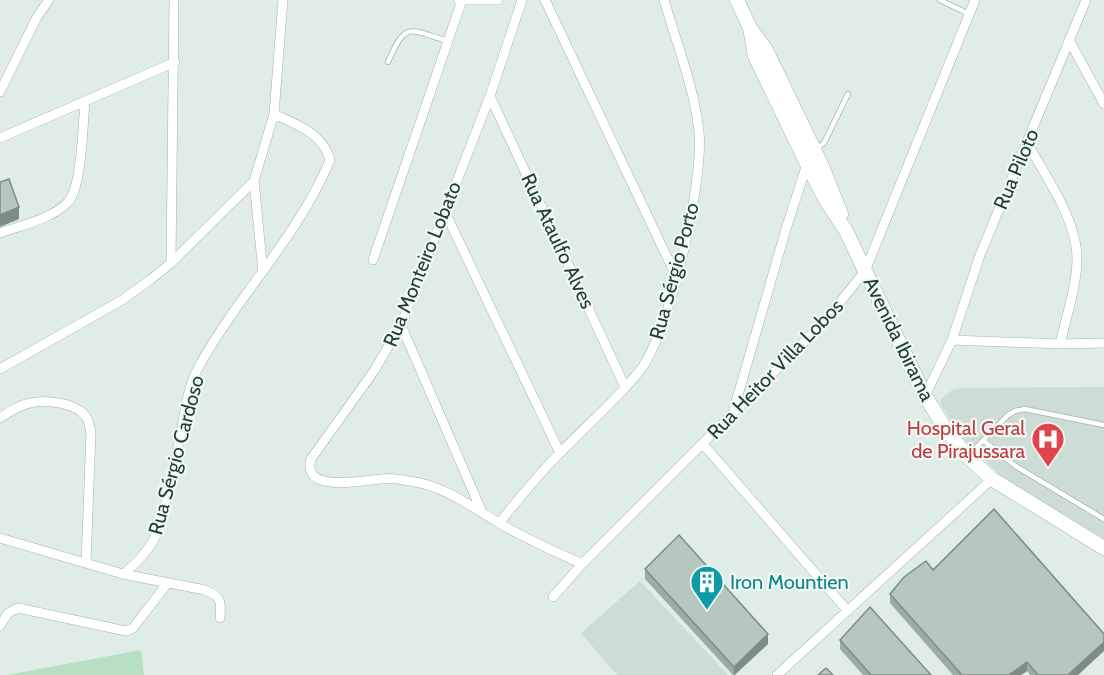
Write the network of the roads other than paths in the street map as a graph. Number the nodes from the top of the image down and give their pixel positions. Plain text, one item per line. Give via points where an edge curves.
1 (49, 0) edge
2 (174, 0) edge
3 (283, 0) edge
4 (460, 0) edge
5 (498, 0) edge
6 (522, 0) edge
7 (545, 0) edge
8 (664, 0) edge
9 (737, 0) edge
10 (940, 0) edge
11 (975, 0) edge
12 (1086, 0) edge
13 (969, 14) junction
14 (750, 28) junction
15 (1069, 40) junction
16 (448, 41) junction
17 (175, 62) junction
18 (388, 62) dead end
19 (0, 92) edge
20 (848, 94) dead end
21 (490, 96) junction
22 (85, 101) junction
23 (1104, 104) edge
24 (274, 114) junction
25 (0, 138) edge
26 (1027, 143) junction
27 (815, 150) junction
28 (807, 164) junction
29 (254, 181) junction
30 (444, 210) junction
31 (846, 231) junction
32 (0, 233) edge
33 (373, 260) dead end
34 (171, 263) junction
35 (866, 271) junction
36 (263, 272) junction
37 (676, 276) junction
38 (401, 325) junction
39 (951, 340) junction
40 (1104, 344) edge
41 (1060, 345) junction
42 (0, 369) edge
43 (625, 387) junction
44 (925, 396) junction
45 (733, 412) junction
46 (0, 418) edge
47 (1104, 425) edge
48 (984, 441) junction
49 (702, 444) junction
50 (560, 453) junction
51 (968, 457) junction
52 (992, 479) junction
53 (482, 512) junction
54 (1104, 519) edge
55 (499, 523) junction
56 (0, 538) edge
57 (1104, 548) edge
58 (86, 564) junction
59 (582, 564) junction
60 (123, 574) junction
61 (167, 584) junction
62 (553, 597) dead end
63 (847, 610) junction
64 (220, 618) dead end
65 (0, 626) edge
66 (777, 675) edge

1 - 19 street
2 - 17 street
3 - 24 street
4 - 5 street
4 - 16 street
6 - 21 street, Rua Monteiro Lobato
7 - 37 street
8 - 37 street, Rua Sérgio Porto via 690,92 700,146 698,183
9 - 14 main road, Avenida Ibirama
10 - 13 lane
11 - 13 street, Rua Heitor Villa Lobos
12 - 15 street, Rua Piloto
13 - 35 street, Rua Heitor Villa Lobos
14 - 27 main road, Avenida Ibirama via 766,50
14 - 28 main road, Avenida Ibirama via 755,56
15 - 23 street
15 - 26 street, Rua Piloto
16 - 18 lane via 413,30 398,39
16 - 33 street
17 - 22 street
17 - 34 street
20 - 27 lane via 824,143
21 - 30 street, Rua Monteiro Lobato
21 - 43 street, Rua Ataulfo Alves
22 - 25 street
22 - 32 street via 77,183 70,201 43,217
24 - 29 street
24 - 36 street, Rua Sérgio Cardoso via 317,137 330,160 310,201
26 - 39 street, Rua Piloto via 980,255
26 - 41 street via 1069,222 1077,257
27 - 28 lane
27 - 31 main road, Avenida Ibirama
28 - 31 main road, Avenida Ibirama
28 - 45 street
29 - 34 street
29 - 36 street
30 - 38 street, Rua Monteiro Lobato
30 - 50 street
31 - 35 main road, Avenida Ibirama
34 - 42 street via 122,300
35 - 44 main road, Avenida Ibirama
35 - 45 street, Rua Heitor Villa Lobos via 824,322
36 - 60 street, Rua Sérgio Cardoso via 197,370 160,527 145,555
37 - 43 street, Rua Sérgio Porto via 655,344
38 - 53 street
38 - 53 street, Rua Monteiro Lobato via 374,371 311,459 311,471 317,479 329,483 384,478 434,486
39 - 41 street
39 - 44 street, Rua Piloto
40 - 41 street
43 - 50 street, Rua Sérgio Porto
44 - 51 main road, Avenida Ibirama
45 - 49 street, Rua Heitor Villa Lobos
46 - 58 street via 31,402 53,402 79,410 88,419 91,432
47 - 48 lane via 1025,409 1008,415
48 - 51 lane
48 - 54 lane via 1017,467
49 - 59 street, Rua Heitor Villa Lobos
49 - 63 street
50 - 55 street, Rua Sérgio Porto
51 - 52 main road, Avenida Ibirama
52 - 57 main road, Avenida Ibirama
52 - 63 street
53 - 55 street, Rua Monteiro Lobato
55 - 59 street, Rua Monteiro Lobato
56 - 58 street
58 - 60 street
59 - 62 street, Rua Heitor Villa Lobos
60 - 61 street
61 - 64 street via 216,595 221,602
61 - 65 street via 144,616 126,630 18,608 8,613
63 - 66 street

